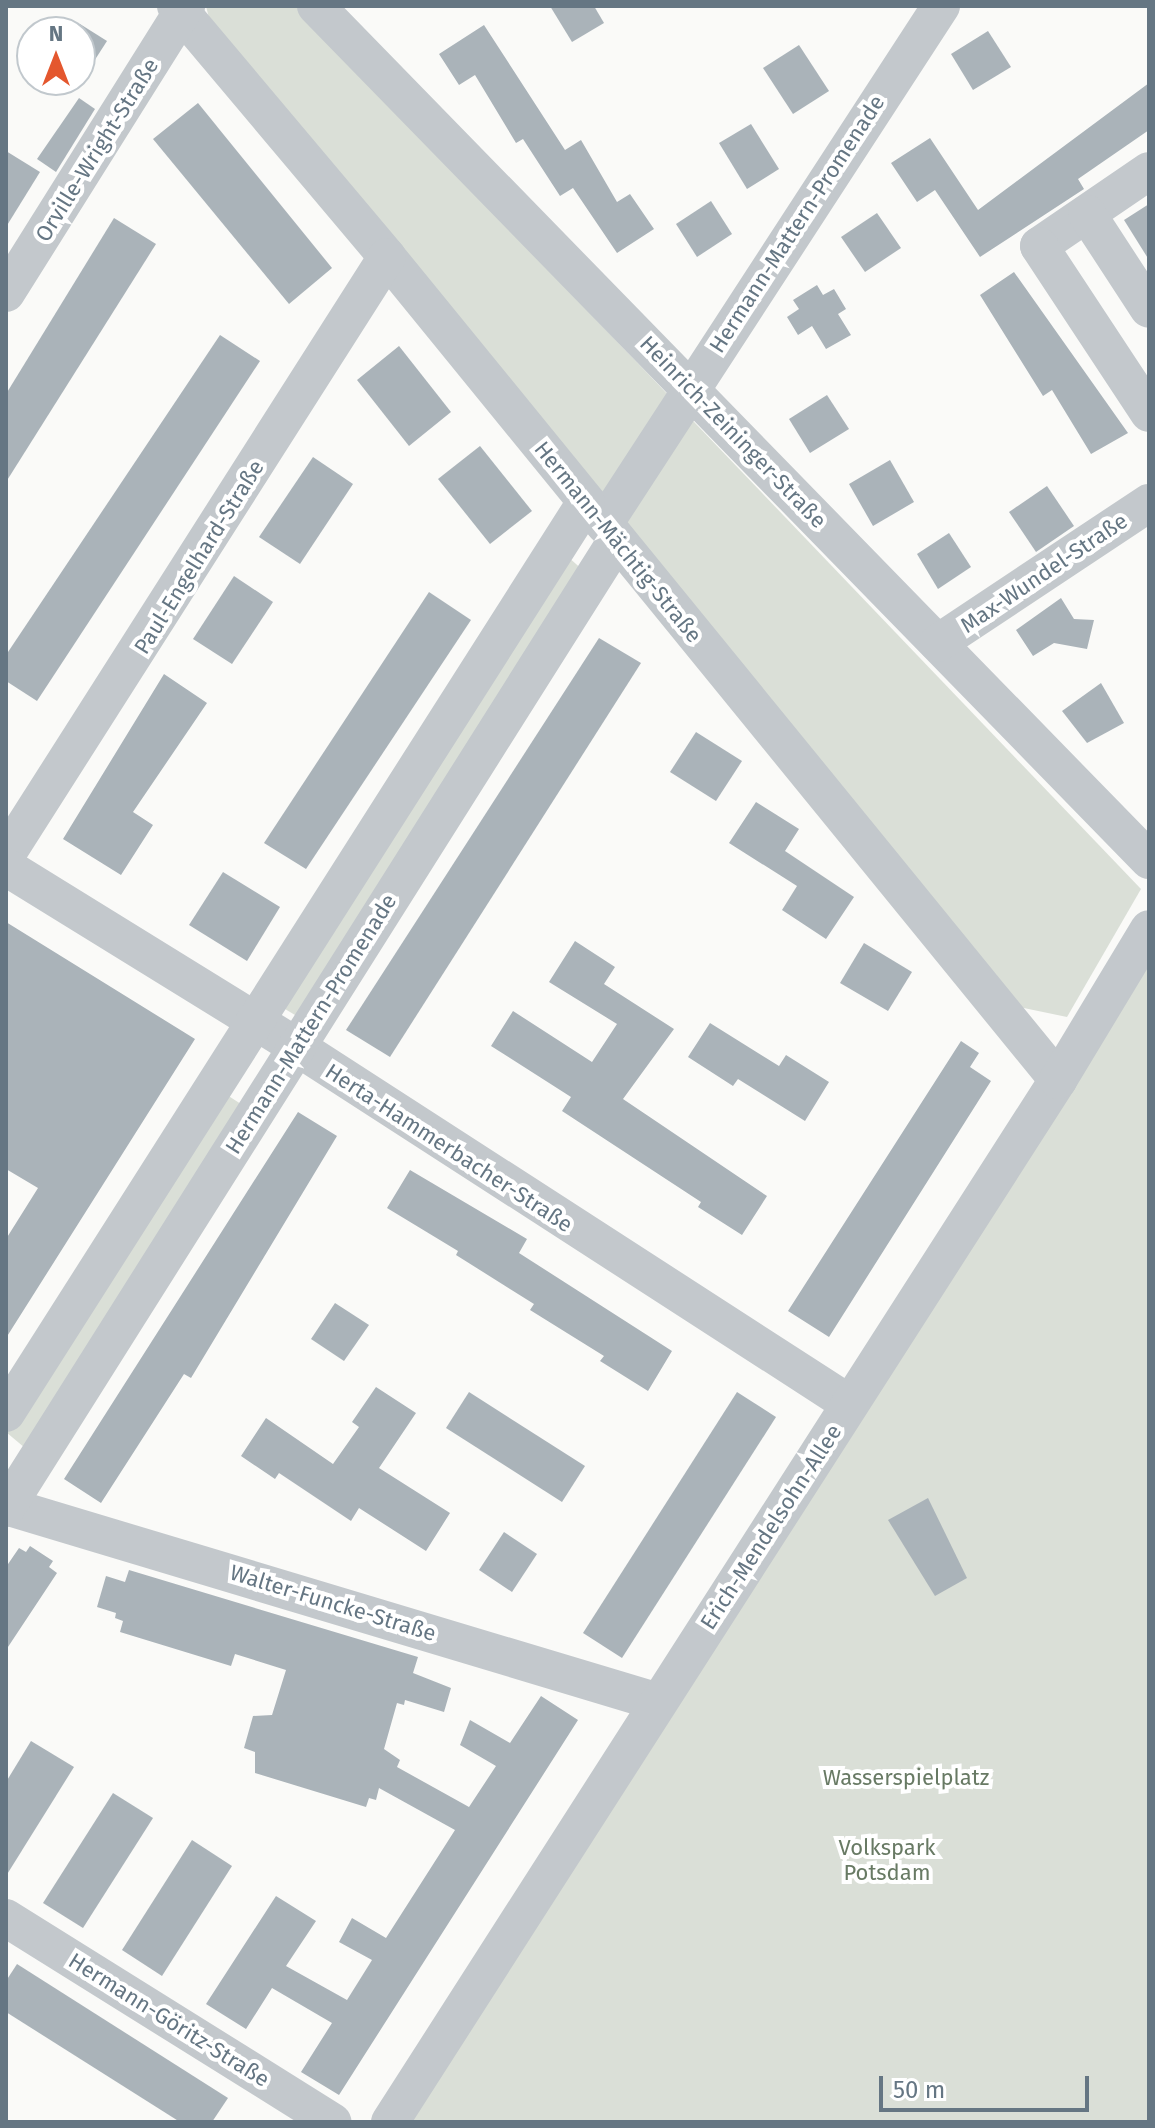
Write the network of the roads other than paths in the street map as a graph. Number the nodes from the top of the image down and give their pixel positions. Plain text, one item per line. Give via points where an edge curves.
1 (316, 6) edge
2 (941, 6) edge
3 (181, 8) edge
4 (1149, 171) edge
5 (1087, 214) junction
6 (387, 257) junction
7 (6, 293) edge
8 (1149, 309) edge
9 (690, 387) junction
10 (1149, 413) edge
11 (1149, 503) edge
12 (602, 522) junction
13 (938, 643) junction
14 (6, 855) edge
15 (1149, 860) edge
16 (6, 867) edge
17 (1149, 929) edge
18 (258, 1023) junction
19 (297, 1047) junction
20 (1058, 1080) junction
21 (850, 1404) junction
22 (6, 1413) edge
23 (6, 1507) edge
24 (658, 1702) junction
25 (6, 1918) edge
26 (333, 2122) edge
27 (390, 2122) edge

1 - 9 street, Heinrich-Zeininger-Straße
2 - 9 street, Hermann-Mattern-Promenade
3 - 6 street, Hermann-Mächtig-Straße
3 - 7 street, Orville-Wright-Straße
4 - 5 street
5 - 8 street
5 - 10 street via 1039,246
6 - 12 street, Hermann-Mächtig-Straße
6 - 14 street, Paul-Engelhard-Straße
9 - 12 street, Hermann-Mattern-Promenade
9 - 13 street, Heinrich-Zeininger-Straße
11 - 13 street, Max-Wundel-Straße
12 - 18 street, Hermann-Mattern-Promenade
12 - 19 street, Hermann-Mattern-Promenade
12 - 20 street, Hermann-Mächtig-Straße
13 - 15 street, Heinrich-Zeininger-Straße
16 - 18 street, Herta-Hammerbacher-Straße
17 - 20 street, Erich-Mendelsohn-Allee
18 - 19 street, Herta-Hammerbacher-Straße
18 - 22 street, Hermann-Mattern-Promenade
19 - 21 street, Herta-Hammerbacher-Straße
19 - 23 street, Hermann-Mattern-Promenade
20 - 21 street, Erich-Mendelsohn-Allee
21 - 24 street, Erich-Mendelsohn-Allee
23 - 24 street, Walter-Funcke-Straße
24 - 27 street, Erich-Mendelsohn-Allee
25 - 26 street, Hermann-Göritz-Straße

